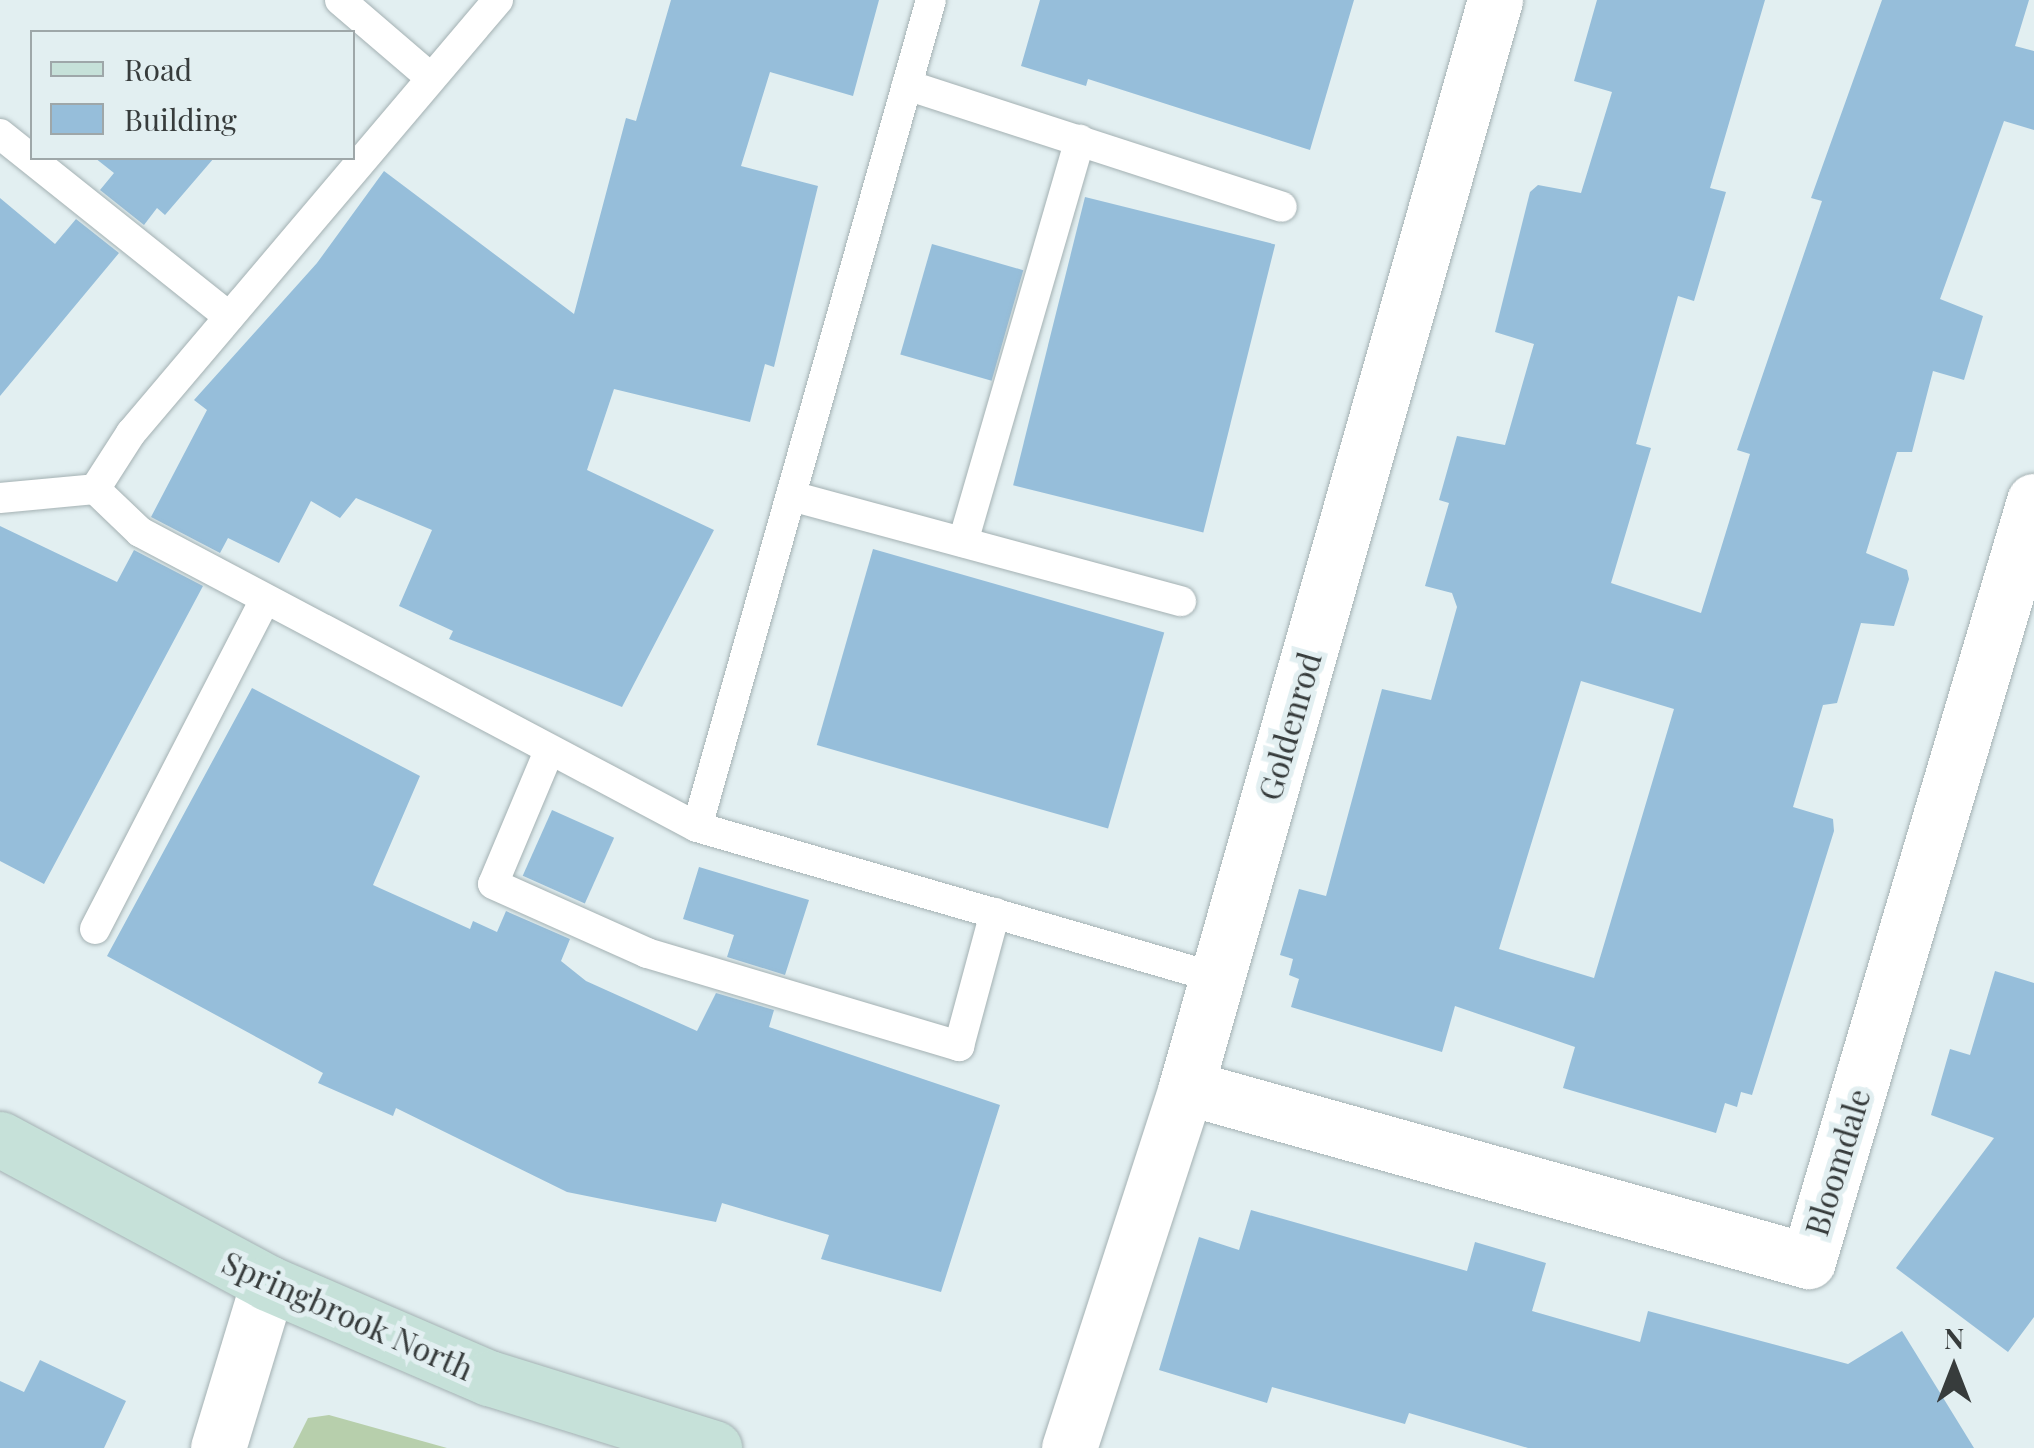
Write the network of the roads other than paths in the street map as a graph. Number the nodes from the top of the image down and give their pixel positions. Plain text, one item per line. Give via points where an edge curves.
1 (340, 0) edge
2 (498, 0) edge
3 (931, 0) edge
4 (1495, 0) edge
5 (432, 78) junction
6 (907, 85) junction
7 (0, 134) edge
8 (1080, 140) junction
9 (30, 158) edge
10 (33, 160) edge
11 (1282, 206) dead end
12 (229, 317) junction
13 (96, 489) junction
14 (792, 496) junction
15 (0, 498) edge
16 (2034, 501) edge
17 (963, 542) junction
18 (265, 600) junction
19 (1181, 601) dead end
20 (548, 750) junction
21 (697, 827) junction
22 (995, 913) junction
23 (94, 930) dead end
24 (1217, 978) junction
25 (1186, 1087) junction
26 (0, 1139) edge
27 (268, 1283) junction
28 (218, 1448) edge
29 (714, 1448) edge
30 (1069, 1448) edge

1 - 5 lane
2 - 5 lane
3 - 6 lane
4 - 24 street, Goldenrod
5 - 12 lane
6 - 8 lane
6 - 14 lane
7 - 9 lane
8 - 11 lane
8 - 17 lane
10 - 12 lane
12 - 13 lane
13 - 15 lane
13 - 18 lane via 140,532
14 - 17 lane
14 - 21 lane
16 - 25 street, Bloomdale via 1808,1261
17 - 19 lane
18 - 20 lane
18 - 23 lane
20 - 21 lane
20 - 22 lane via 493,884 647,953 959,1046
21 - 22 lane
22 - 24 lane
24 - 25 street, Goldenrod
25 - 30 street, Goldenrod
26 - 27 street, Springbrook North
27 - 28 street
27 - 29 street, Springbrook North via 489,1378

